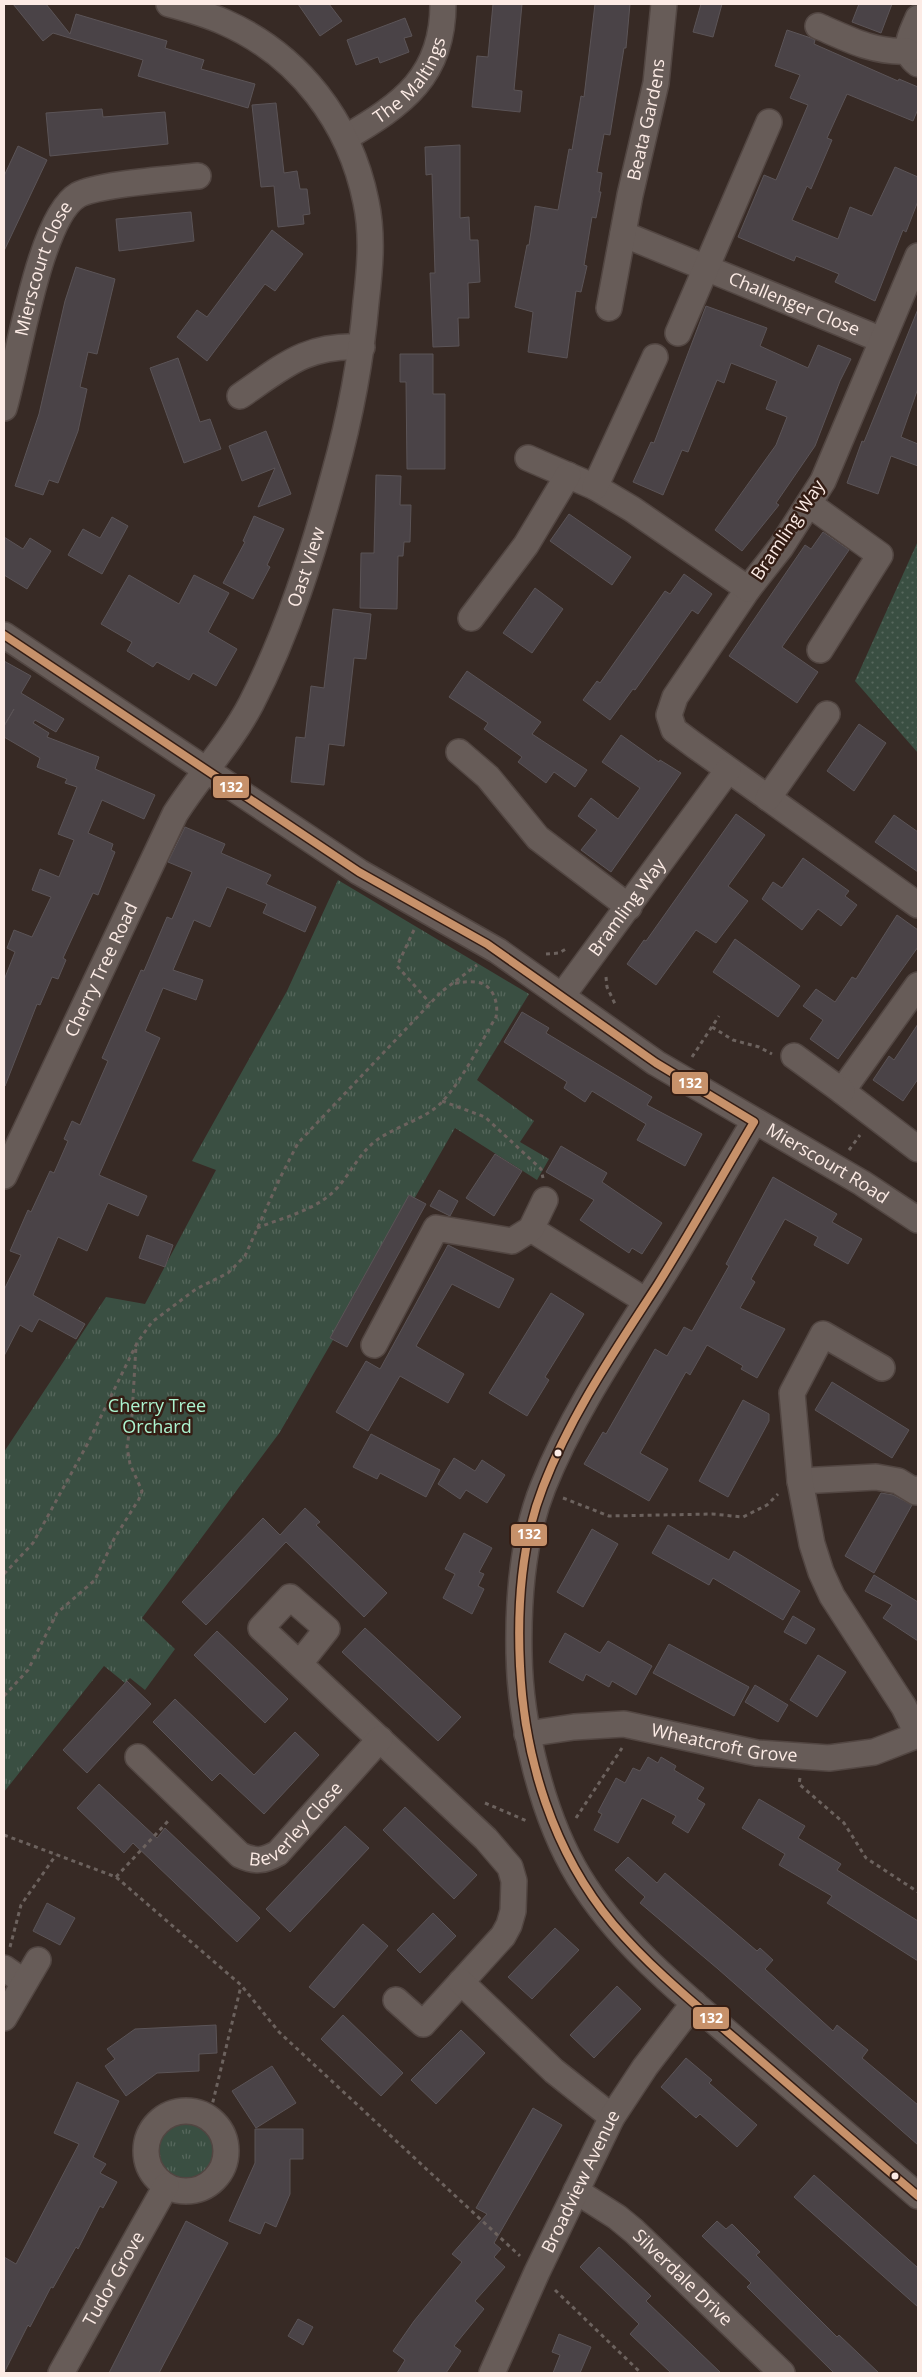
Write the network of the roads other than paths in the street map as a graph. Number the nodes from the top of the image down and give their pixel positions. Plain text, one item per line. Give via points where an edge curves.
1 (169, 4) edge
2 (443, 4) edge
3 (664, 4) edge
4 (227, 13) edge
5 (918, 18) edge
6 (818, 26) dead end
7 (913, 57) edge
8 (768, 122) dead end
9 (345, 138) junction
10 (198, 176) dead end
11 (623, 234) junction
12 (918, 256) edge
13 (708, 267) junction
14 (609, 308) dead end
15 (678, 333) dead end
16 (882, 340) junction
17 (362, 347) junction
18 (655, 357) dead end
19 (240, 396) dead end
20 (4, 408) edge
21 (528, 458) dead end
22 (568, 476) junction
23 (595, 487) junction
24 (809, 504) junction
25 (748, 589) junction
26 (471, 618) dead end
27 (4, 636) edge
28 (820, 650) dead end
29 (827, 714) dead end
30 (459, 752) dead end
31 (207, 770) junction
32 (728, 770) junction
33 (768, 798) junction
34 (918, 906) edge
35 (630, 907) junction
36 (918, 985) edge
37 (562, 996) junction
38 (785, 1057) road end
39 (842, 1091) junction
40 (754, 1122) junction
41 (11, 1140) edge
42 (918, 1149) edge
43 (4, 1176) edge
44 (545, 1200) road end
45 (918, 1220) edge
46 (531, 1229) junction
47 (646, 1301) junction
48 (374, 1345) dead end
49 (882, 1368) dead end
50 (801, 1489) junction
51 (918, 1489) edge
52 (300, 1663) dead end
53 (527, 1734) junction
54 (380, 1739) junction
55 (138, 1757) dead end
56 (6, 1960) edge
57 (38, 1960) dead end
58 (24, 1982) junction
59 (461, 1982) junction
60 (396, 2000) dead end
61 (694, 2003) junction
62 (4, 2018) edge
63 (612, 2117) junction
64 (166, 2186) junction
65 (576, 2191) junction
66 (918, 2196) edge
67 (776, 2371) edge
68 (61, 2373) edge
69 (492, 2373) edge

1 - 4 street, Oast View
2 - 9 street, The Maltings via 440,42 422,80 380,118
3 - 11 street, Beata Gardens via 656,83
4 - 9 street, Oast View via 296,70 333,114
5 - 7 street via 907,46
6 - 7 street via 872,49
8 - 13 street
9 - 17 street, Oast View via 367,203 370,238
10 - 20 street, Mierscourt Close via 91,190 69,201 61,212 42,258
11 - 13 street
11 - 14 street, Beata Gardens
12 - 16 street, Bramling Way
13 - 15 street
13 - 16 street, Challenger Close
16 - 24 street, Bramling Way via 827,472
17 - 19 street via 340,346 308,353
17 - 31 street, Oast View via 346,431 308,563 252,701 235,733
18 - 23 street
21 - 22 street
22 - 23 street
22 - 26 street via 526,545
23 - 25 street
24 - 25 street, Bramling Way
24 - 28 street via 880,555
25 - 32 street, Bramling Way via 675,697 669,715 674,730
27 - 31 street, Mierscourt Road
29 - 33 street
30 - 35 street via 488,777 538,838
31 - 37 street, Mierscourt Road via 359,872 498,951
31 - 41 street, Cherry Tree Road via 175,814
32 - 33 street, Bramling Way
32 - 35 street, Bramling Way
33 - 34 street, Bramling Way
35 - 37 street, Bramling Way
36 - 39 street
37 - 40 street, Mierscourt Road via 656,1063
38 - 39 street
39 - 42 street
40 - 45 street, Mierscourt Road via 836,1168
40 - 47 street
41 - 43 street, Cherry Tree Road
44 - 46 street
46 - 47 street
46 - 48 street via 512,1241 436,1228
47 - 53 street via 576,1419 542,1489 527,1550 519,1629 521,1690
49 - 50 street, Wheatcroft Grove via 823,1334 792,1393
50 - 51 street via 876,1477 898,1480 916,1492
50 - 53 street, Wheatcroft Grove via 812,1544 832,1596 918,1735 874,1752 801,1758 719,1746 624,1724
52 - 54 street
53 - 61 street via 556,1826 579,1876 607,1917
54 - 55 street, Beverley Close via 278,1853 269,1858 251,1860 240,1854 184,1803
54 - 59 street via 486,1838 510,1866 515,1896 509,1925
56 - 58 street
57 - 58 street
58 - 62 street
59 - 60 street via 423,2024
59 - 63 street via 554,2072
61 - 63 street, Broadview Avenue
61 - 66 street
63 - 65 street, Broadview Avenue
64 - 64 street via 192,2190 216,2178 226,2153 224,2140 209,2118 197,2112 171,2113 152,2130 146,2155 156,2178
64 - 68 street, Tudor Grove
65 - 67 street, Silverdale Drive via 634,2231
65 - 69 street, Broadview Avenue

